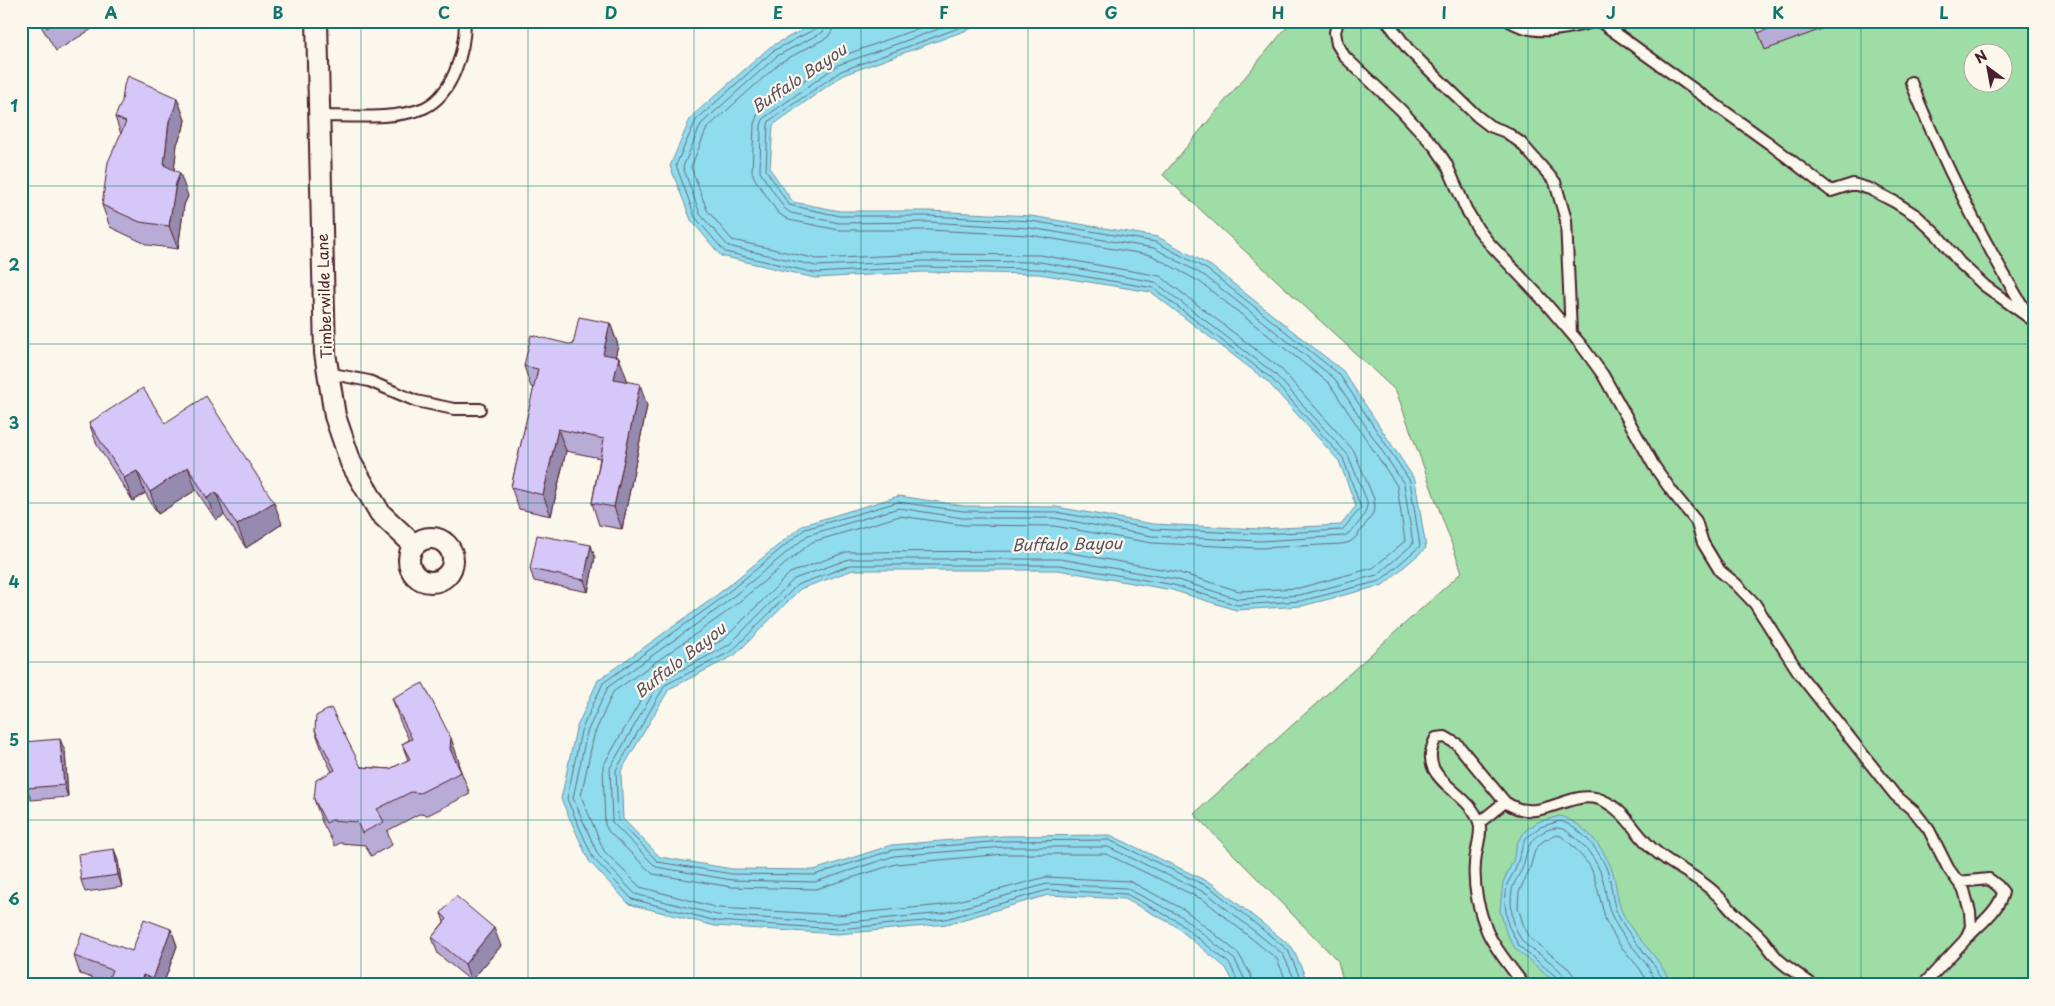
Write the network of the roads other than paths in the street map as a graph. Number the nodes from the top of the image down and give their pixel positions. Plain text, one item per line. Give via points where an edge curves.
1 (317, 21) edge
2 (465, 21) edge
3 (1338, 21) edge
4 (1387, 21) edge
5 (1509, 21) edge
6 (1599, 21) edge
7 (1911, 82) dead end
8 (320, 116) junction
9 (2032, 322) edge
10 (1571, 333) junction
11 (328, 373) junction
12 (480, 409) dead end
13 (414, 545) dead end
14 (1505, 802) junction
15 (1480, 822) junction
16 (1958, 882) junction
17 (1965, 940) junction
18 (1524, 985) edge
19 (1813, 985) edge
20 (1924, 985) edge

1 - 8 street, Timberwilde Lane
2 - 8 lane via 457,69 438,97 424,108 386,116
3 - 10 lane via 1335,32 1337,44 1345,58 1401,110 1434,147 1446,163 1478,229
4 - 10 lane via 1408,49 1477,116 1521,143 1555,182 1566,220
5 - 6 lane via 1527,29 1543,31
6 - 9 lane via 1831,191 1853,184 1887,198 1917,216 1960,263
7 - 9 lane via 1953,176 1998,265
8 - 11 street, Timberwilde Lane
10 - 16 lane via 1612,390 1654,466 1696,521 1711,559 1755,604 1801,676 1895,795 1923,821
11 - 12 lane via 369,381 416,401 454,409
11 - 13 street, Timberwilde Lane via 336,416 351,462 380,512
14 - 15 lane
14 - 15 lane via 1457,744 1445,737 1436,738 1430,759 1434,771 1461,797
14 - 19 lane via 1514,808 1536,811 1574,798 1589,796 1605,801 1653,849 1716,893 1780,960
15 - 18 lane via 1474,864 1477,896 1488,932
16 - 17 lane via 1964,890 1970,912 1971,927
16 - 17 lane via 1989,879 2003,892 1995,908
17 - 20 lane

